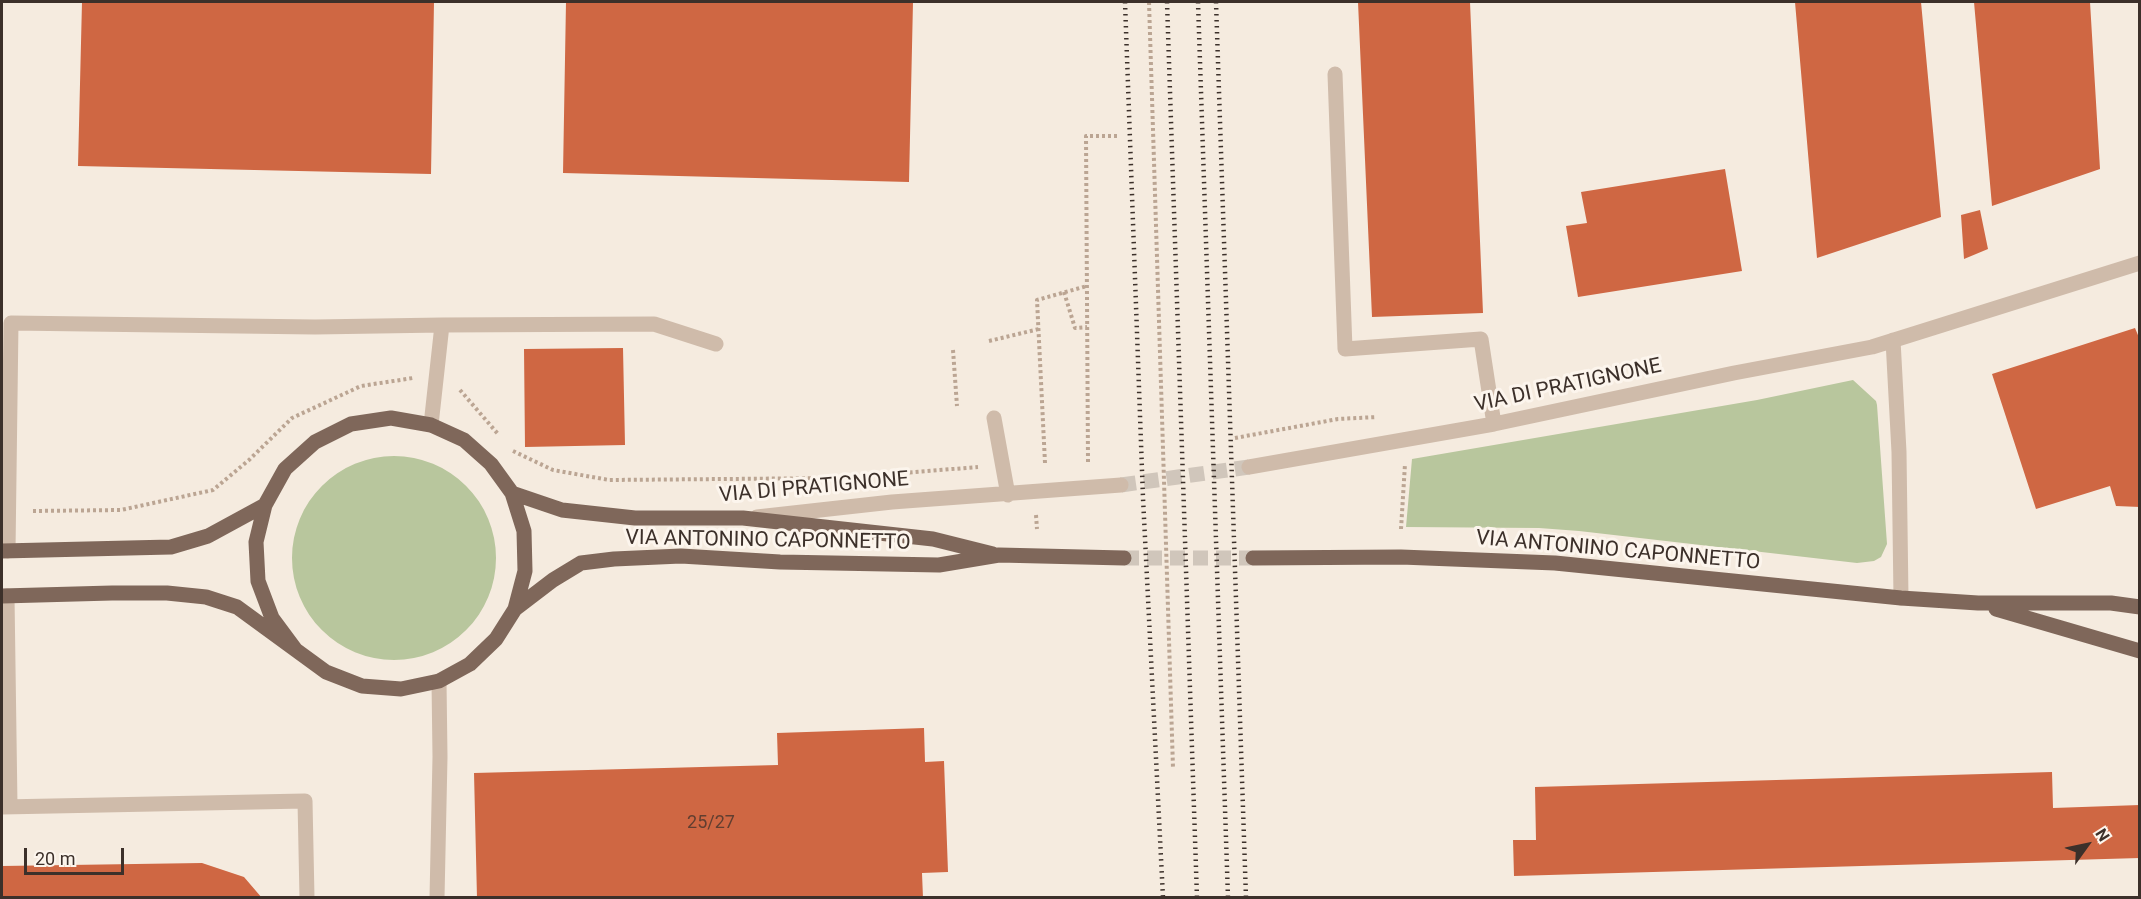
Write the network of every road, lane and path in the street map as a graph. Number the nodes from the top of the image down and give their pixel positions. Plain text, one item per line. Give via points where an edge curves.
1 (1149, 2) edge
2 (1335, 74) dead end
3 (1151, 78) junction
4 (1152, 116) dead end
5 (1118, 136) dead end
6 (1153, 156) dead end
7 (1155, 194) junction
8 (2139, 263) edge
9 (1087, 286) junction
10 (1064, 292) junction
11 (442, 325) junction
12 (1087, 327) junction
13 (1038, 329) junction
14 (1893, 340) junction
15 (988, 341) dead end
16 (716, 344) dead end
17 (953, 350) dead end
18 (436, 382) junction
19 (957, 406) dead end
20 (994, 418) dead end
21 (1494, 424) junction
22 (431, 425) junction
23 (499, 435) dead end
24 (506, 443) dead end
25 (1406, 455) dead end
26 (1096, 461) dead end
27 (1077, 462) dead end
28 (1088, 462) junction
29 (1056, 463) dead end
30 (1045, 464) junction
31 (1003, 465) junction
32 (1249, 466) tunnel mouth
33 (1122, 485) tunnel mouth
34 (512, 493) junction
35 (1008, 495) junction
36 (265, 505) junction
37 (8, 512) junction
38 (1036, 512) dead end
39 (743, 518) junction
40 (1037, 529) dead end
41 (1401, 529) dead end
42 (5, 551) edge
43 (999, 555) junction
44 (1124, 558) tunnel mouth
45 (1253, 558) tunnel mouth
46 (4, 596) edge
47 (1901, 598) junction
48 (1978, 603) junction
49 (2139, 607) edge
50 (515, 609) junction
51 (294, 649) junction
52 (2139, 651) edge
53 (439, 681) junction
54 (1173, 768) dead end
55 (6, 807) edge
56 (307, 897) edge
57 (437, 897) edge

1 - 3 path
2 - 21 street via 1345,349 1481,339
3 - 4 path
3 - 7 path
5 - 9 path via 1086,136
6 - 7 path
7 - 54 path
8 - 14 street, VIA DI PRATIGNONE
9 - 10 path
9 - 12 path
10 - 12 path via 1075,328
10 - 13 path via 1037,300
11 - 16 street via 654,324
11 - 18 street
11 - 37 street via 11,323
12 - 28 path
13 - 15 path
13 - 30 path
14 - 21 street, VIA DI PRATIGNONE
14 - 47 street
17 - 19 path
18 - 22 street
18 - 23 path via 456,386
18 - 37 path via 409,377 361,386 292,418 213,490 121,510
20 - 31 street
21 - 32 street, VIA DI PRATIGNONE
22 - 34 main road via 464,440 491,464
22 - 36 main road via 391,418 351,424 315,442 285,469
24 - 31 path via 514,452 554,470 609,480 840,478
25 - 41 path
26 - 28 path
27 - 28 path
29 - 30 path
30 - 31 path
31 - 35 street
33 - 35 street, VIA DI PRATIGNONE
34 - 39 main road, VIA DI PRATIGNONE via 562,510 626,517
34 - 50 main road via 524,531 525,571
35 - 39 street, VIA DI PRATIGNONE via 892,502
36 - 42 main road via 208,536 171,547
36 - 51 main road via 256,542 258,581 272,618
37 - 42 street
38 - 40 path
39 - 43 main road, VIA ANTONINO CAPONNETTO via 933,539
43 - 44 main road, VIA ANTONINO CAPONNETTO
43 - 50 main road, VIA ANTONINO CAPONNETTO via 939,565 681,556 614,558 581,563
45 - 47 main road, VIA ANTONINO CAPONNETTO via 1401,556 1555,563
46 - 51 main road via 112,592 206,597 237,607
46 - 55 street
47 - 48 main road, VIA ANTONINO CAPONNETTO
48 - 49 main road, VIA ANTONINO CAPONNETTO via 2111,603
48 - 52 main road, VIA ANTONINO CAPONNETTO
50 - 53 main road via 496,639 470,664
51 - 53 main road via 326,672 362,686 401,689
53 - 57 street
55 - 56 street via 305,801

